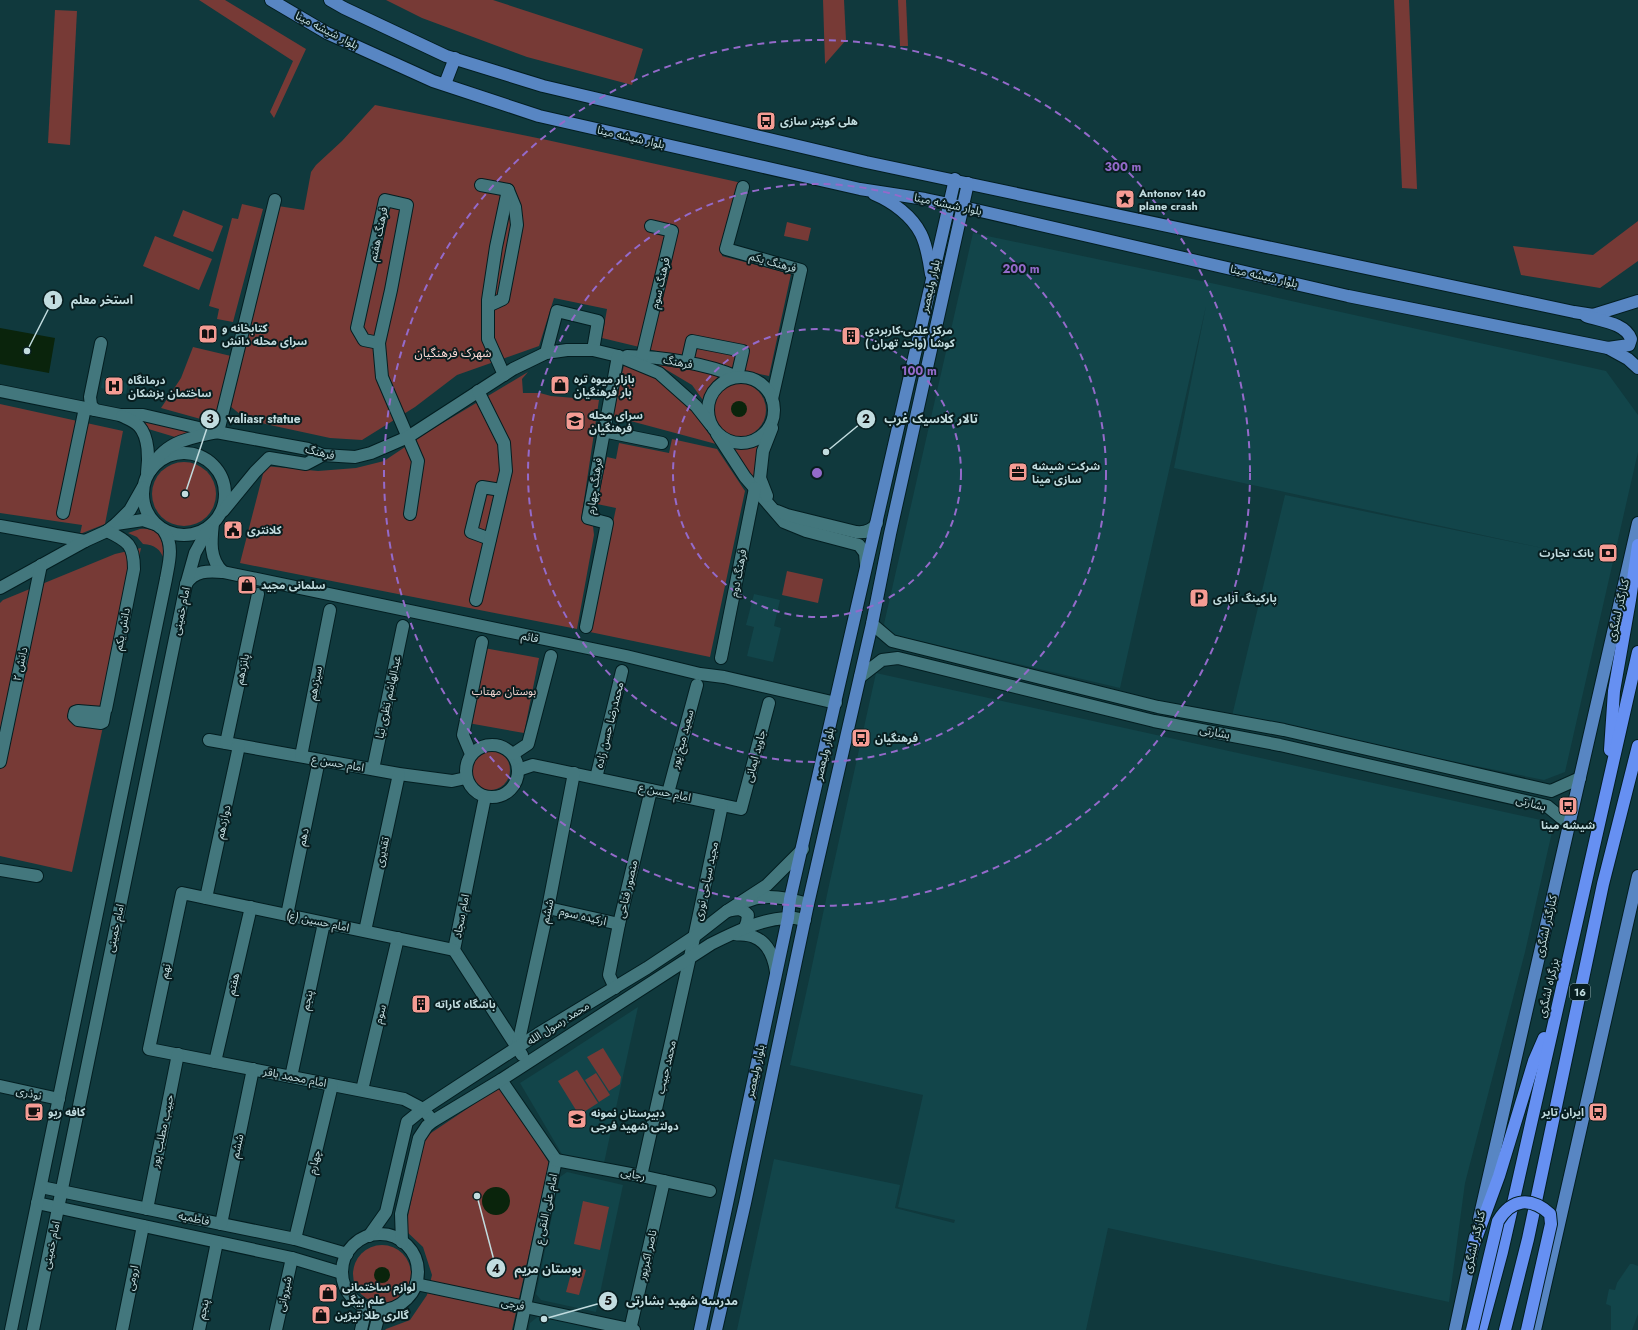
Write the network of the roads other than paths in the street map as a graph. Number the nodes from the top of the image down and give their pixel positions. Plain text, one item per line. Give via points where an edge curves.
1 (271, 0) edge
2 (330, 0) edge
3 (454, 58) junction
4 (445, 84) junction
5 (954, 179) junction
6 (968, 183) junction
7 (481, 185) dead end
8 (743, 187) dead end
9 (860, 189) junction
10 (274, 200) dead end
11 (949, 204) junction
12 (963, 207) junction
13 (651, 226) dead end
14 (932, 277) junction
15 (1638, 301) edge
16 (1574, 312) junction
17 (101, 343) dead end
18 (379, 343) junction
19 (1608, 348) junction
20 (593, 350) junction
21 (546, 353) junction
22 (618, 356) junction
23 (642, 357) junction
24 (687, 363) junction
25 (1638, 368) edge
26 (504, 375) junction
27 (737, 377) junction
28 (0, 391) edge
29 (478, 391) junction
30 (772, 399) junction
31 (90, 409) junction
32 (120, 415) junction
33 (773, 418) junction
34 (714, 430) junction
35 (603, 431) junction
36 (218, 432) junction
37 (408, 437) junction
38 (271, 442) junction
39 (662, 443) dead end
40 (323, 455) junction
41 (269, 458) junction
42 (146, 479) junction
43 (755, 488) junction
44 (501, 490) junction
45 (772, 508) junction
46 (63, 513) dead end
47 (410, 514) dead end
48 (1638, 522) edge
49 (214, 523) junction
50 (877, 523) junction
51 (0, 526) edge
52 (892, 526) junction
53 (160, 527) junction
54 (112, 528) junction
55 (855, 538) junction
56 (490, 539) junction
57 (85, 541) junction
58 (1638, 545) edge
59 (869, 556) junction
60 (885, 562) junction
61 (41, 565) junction
62 (223, 572) junction
63 (866, 572) junction
64 (186, 585) junction
65 (0, 587) edge
66 (258, 594) dead end
67 (476, 600) dead end
68 (330, 610) dead end
69 (872, 624) junction
70 (403, 626) dead end
71 (586, 627) dead end
72 (482, 642) dead end
73 (1638, 652) edge
74 (551, 656) dead end
75 (720, 658) dead end
76 (622, 671) dead end
77 (860, 677) junction
78 (697, 686) dead end
79 (769, 703) dead end
80 (836, 703) junction
81 (5, 710) edge
82 (78, 711) dead end
83 (1284, 730) junction
84 (210, 740) dead end
85 (226, 743) junction
86 (1280, 745) junction
87 (239, 746) junction
88 (1638, 746) edge
89 (471, 754) junction
90 (513, 754) junction
91 (301, 756) junction
92 (319, 760) junction
93 (0, 762) edge
94 (373, 769) junction
95 (518, 770) junction
96 (574, 773) junction
97 (399, 774) junction
98 (466, 778) junction
99 (596, 778) junction
100 (1580, 778) junction
101 (651, 790) junction
102 (1551, 791) junction
103 (668, 793) junction
104 (1606, 793) junction
105 (485, 796) junction
106 (722, 805) junction
107 (1547, 806) junction
108 (741, 809) joint
109 (1569, 824) junction
110 (803, 849) junction
111 (0, 870) edge
112 (37, 876) dead end
113 (1638, 876) edge
114 (182, 892) joint
115 (206, 898) junction
116 (790, 899) junction
117 (808, 904) junction
118 (251, 907) junction
119 (548, 908) junction
120 (727, 910) junction
121 (287, 915) junction
122 (788, 918) junction
123 (805, 920) junction
124 (324, 923) junction
125 (619, 924) junction
126 (744, 930) junction
127 (365, 931) junction
128 (732, 934) junction
129 (695, 936) junction
130 (398, 938) junction
131 (454, 950) junction
132 (690, 957) junction
133 (776, 973) junction
134 (615, 988) junction
135 (1555, 1013) junction
136 (149, 1049) joint
137 (518, 1049) junction
138 (178, 1054) junction
139 (215, 1062) junction
140 (527, 1062) junction
141 (253, 1069) junction
142 (291, 1077) junction
143 (501, 1080) junction
144 (332, 1084) junction
145 (0, 1086) edge
146 (362, 1090) junction
147 (59, 1099) junction
148 (423, 1109) junction
149 (433, 1121) junction
150 (556, 1160) junction
151 (641, 1176) junction
152 (664, 1181) junction
153 (41, 1187) junction
154 (61, 1191) junction
155 (710, 1191) dead end
156 (38, 1203) junction
157 (58, 1207) junction
158 (147, 1208) junction
159 (221, 1224) junction
160 (143, 1226) junction
161 (369, 1236) junction
162 (295, 1239) junction
163 (217, 1242) junction
164 (402, 1242) junction
165 (1473, 1247) junction
166 (347, 1254) junction
167 (292, 1258) junction
168 (342, 1273) junction
169 (416, 1284) junction
170 (526, 1307) junction
171 (366, 1308) junction
172 (380, 1310) junction
173 (11, 1330) edge
174 (33, 1330) edge
175 (122, 1330) edge
176 (198, 1330) edge
177 (276, 1330) edge
178 (361, 1330) edge
179 (375, 1330) edge
180 (520, 1330) edge
181 (631, 1330) edge
182 (700, 1330) edge
183 (716, 1330) edge
184 (1455, 1330) edge
185 (1472, 1330) edge
186 (1481, 1330) edge
187 (1505, 1330) edge
188 (1527, 1330) edge
189 (1535, 1330) edge

1 - 4 main road, بلوار شیشه مینا via 327,33 433,81
2 - 3 main road
3 - 4 main road
3 - 5 main road via 543,86 786,144
4 - 9 main road, بلوار شیشه مینا via 539,116
5 - 6 main road
5 - 11 main road, بلوار ولیعصر
6 - 12 main road, بلوار ولیعصر
6 - 16 main road
7 - 26 street via 508,190 515,207 517,225 503,299 488,306 488,340
8 - 30 street, فرهنگ یکم via 726,249 801,270
9 - 11 main road, بلوار شیشه مینا
9 - 14 main road via 879,196 899,208 913,222 921,235
10 - 36 street
11 - 12 main road, بلوار شیشه مینا
11 - 14 main road, بلوار ولیعصر
12 - 19 main road, بلوار شیشه مینا via 1348,296
12 - 52 main road, بلوار ولیعصر
13 - 23 street, فرهنگ سوم via 672,231
14 - 50 main road, بلوار ولیعصر
15 - 16 main road via 1593,314
16 - 19 main road via 1627,331 1631,339 1629,345
17 - 31 street via 90,396
18 - 18 street, فرهنگ هفتم via 407,205 385,200 357,328 364,340
18 - 37 street, فرهنگ هفتم via 382,377
19 - 25 main road, بلوار شیشه مینا
20 - 21 street, فرهنگ
20 - 21 street via 598,320 557,311
20 - 22 street, فرهنگ
21 - 26 street, فرهنگ
22 - 23 street, فرهنگ
22 - 34 street, فرهنگ via 659,372 696,406
22 - 35 street, فرهنگ چهارم
23 - 24 street, فرهنگ
24 - 27 street, فرهنگ via 722,370
24 - 27 street via 692,341 743,351
26 - 29 street, فرهنگ
27 - 30 street, فرهنگ via 748,377 758,382
27 - 34 street, فرهنگ via 726,380 711,394 708,415
28 - 31 street, فرهنگ
29 - 37 street, فرهنگ
29 - 44 street via 504,443 506,471
30 - 33 street
31 - 32 street, فرهنگ
31 - 46 street
32 - 36 street, فرهنگ via 144,416
32 - 42 street via 137,425 142,432 148,462
33 - 34 street, فرهنگ via 761,436 751,442 729,441
33 - 45 street via 763,451 760,478
34 - 43 street, فرهنگ
35 - 39 street
35 - 71 street, فرهنگ چهارم via 588,518 607,523
36 - 38 street, فرهنگ
36 - 42 street via 173,445 159,455
37 - 40 street, فرهنگ via 355,457
37 - 47 street, فرهنگ هفتم via 418,461
38 - 40 street, فرهنگ via 308,449
38 - 41 street via 273,451
40 - 41 street via 306,464
41 - 49 street
42 - 49 street via 165,457 185,453 204,458 219,472 226,491 225,501
42 - 53 street via 145,506 149,516
42 - 54 street via 130,510
43 - 45 street, فرهنگ
43 - 75 street, فرهنگ دوم
44 - 56 street
44 - 56 street via 482,486 472,532
45 - 55 street, فرهنگ via 784,522 806,531
48 - 100 main road, کنارگذر لشگری
49 - 53 street via 192,535 182,536
49 - 62 street via 212,551 217,567
49 - 64 street, امام خمینی via 195,553
50 - 52 main road via 883,530
50 - 55 street via 874,528
50 - 59 main road, بلوار ولیعصر
51 - 57 street
52 - 60 main road, بلوار ولیعصر
53 - 54 street via 143,520
53 - 147 street, امام خمینی via 170,544 166,579
54 - 57 street
54 - 82 street, دانش یکم via 131,547 134,569 105,711
55 - 63 street via 866,553
56 - 67 street
57 - 61 street
58 - 104 highway via 1614,691
59 - 60 main road via 875,553
59 - 63 main road, بلوار ولیعصر
60 - 69 main road, بلوار ولیعصر
61 - 65 street
61 - 81 street, دانش ۲
62 - 64 street, قائم via 197,574 190,578
62 - 80 street, قائم via 626,656
63 - 80 main road, بلوار ولیعصر
64 - 154 street, امام خمینی
66 - 85 street, پانزدهم
68 - 91 street, سیزدهم
69 - 77 main road, بلوار ولیعصر
69 - 83 street, بشارتی via 892,641 1158,707
70 - 94 street, عبدالهاشم نظری نیا
72 - 89 street via 464,735
73 - 104 highway, بزرگراه لشگری / 16
74 - 90 street via 528,744
76 - 99 street, محمدرضا حسن زاده
77 - 86 street, بشارتی via 882,660 898,658 1154,721
77 - 117 main road, بلوار ولیعصر
78 - 103 street, سعید میخ پور
79 - 108 street, جاوید ایمانی
80 - 110 main road, بلوار ولیعصر
81 - 93 street, دانش ۲
83 - 86 street
83 - 102 street, بشارتی
84 - 85 street, امام حسن ع
85 - 87 street, امام حسن ع
86 - 107 street, بشارتی
87 - 91 street, امام حسن ع
87 - 115 street, دوازدهم
88 - 187 highway, 16 via 1603,884 1528,1239
89 - 90 street via 477,748 492,744 500,745
89 - 98 street via 465,769
90 - 95 street
91 - 92 street, امام حسن ع
92 - 94 street, امام حسن ع
92 - 121 street, دهم
94 - 97 street, امام حسن ع
95 - 96 street, امام حسن ع via 533,765
95 - 105 street via 514,785 508,792 497,797
96 - 99 street, امام حسن ع
96 - 119 street, ششم
97 - 98 street, امام حسن ع via 452,781
97 - 127 street, تقدیری
98 - 105 street via 473,790
99 - 101 street, امام حسن ع
100 - 102 street, بشارتی
100 - 109 main road, کنارگذر لشگری
101 - 103 street, امام حسن ع
101 - 125 street, منصور فتاحی
102 - 107 street via 1553,799
103 - 106 street, امام حسن ع
104 - 135 highway, بزرگراه لشگری / 16
105 - 131 street, امام سجاد
106 - 108 street, امام حسن ع
106 - 129 street, مجید سیاحی نوری
107 - 109 street, بشارتی
109 - 165 main road, کنارگذر لشگری
110 - 116 main road, بلوار ولیعصر
110 - 120 street, محمد رسول الله via 767,885
111 - 112 street
113 - 189 main road
114 - 115 street, امام حسین (ع)
114 - 136 street, نهم
115 - 118 street, امام حسین (ع)
116 - 117 street
116 - 120 street via 762,897
116 - 122 main road, بلوار ولیعصر
117 - 123 main road, بلوار ولیعصر
118 - 121 street, امام حسین (ع)
118 - 139 street, هفتم
119 - 125 street, ارکیده سوم
119 - 137 street, ششم
120 - 126 street via 743,910 748,915
120 - 129 street, محمد رسول الله
121 - 124 street, امام حسین (ع)
122 - 123 street, محمد رسول الله
122 - 126 street, محمد رسول الله via 772,920
122 - 133 main road, بلوار ولیعصر
123 - 183 main road, بلوار ولیعصر
124 - 127 street, امام حسین (ع)
124 - 142 street, پنجم
125 - 134 street, منصور فتاحی via 609,975
126 - 128 street, محمد رسول الله
127 - 130 street, امام حسین (ع)
128 - 132 street, محمد رسول الله
128 - 133 street via 754,936 767,946 774,958
129 - 132 street, مجید سیاحی نوری
129 - 134 street, محمد رسول الله
130 - 131 street, امام حسین (ع)
130 - 146 street, سوم
131 - 137 street, امام سجاد
132 - 140 street, محمد رسول الله
132 - 151 street, محمد حبیب
133 - 182 main road, بلوار ولیعصر
134 - 137 street, محمد رسول الله via 538,1034
135 - 165 highway via 1534,1061 1499,1176
135 - 186 highway, بزرگراه لشگری / 16 via 1502,1252
136 - 138 street, امام محمد باقر
137 - 140 street, امام سجاد
137 - 148 street, محمد رسول الله
138 - 139 street, امام محمد باقر
138 - 158 street, حبیب مطلب پور
139 - 141 street, امام محمد باقر
140 - 143 street, محمد رسول الله
141 - 142 street, امام محمد باقر
141 - 159 street, ششم
142 - 144 street, امام محمد باقر
143 - 149 street, محمد رسول الله
143 - 150 street, امام علی النقی ع
144 - 146 street, امام محمد باقر
144 - 162 street, چهارم
145 - 147 street, نوذری
146 - 148 street, امام محمد باقر via 404,1099
147 - 153 street, امام خمینی
148 - 149 street, امام محمد باقر
148 - 161 street, محمد رسول الله via 407,1122 386,1212
149 - 164 street, محمد رسول الله via 419,1138 401,1214
150 - 151 street, رجایی
150 - 170 street, امام علی النقی ع
151 - 152 street, رجایی
152 - 155 street, رجایی
152 - 181 street, ناصر اکبرپور
153 - 154 street, فاطمیه
153 - 156 street, امام خمینی
154 - 157 street, امام خمینی
154 - 158 street, فاطمیه
156 - 157 street, فاطمیه
156 - 173 street, امام خمینی
157 - 160 street, فاطمیه
157 - 174 street, امام خمینی
158 - 159 street, فاطمیه
159 - 162 street, فاطمیه
160 - 163 street, فاطمیه
160 - 175 street, ارومی
161 - 164 street via 386,1235
161 - 166 street, محمد رسول الله via 360,1240
162 - 166 street, فاطمیه
163 - 167 street, فاطمیه
163 - 176 street, پنجم
164 - 169 street via 416,1260
165 - 184 main road, کنارگذر لشگری
166 - 168 street, محمد رسول الله
167 - 168 street, فاطمیه
167 - 177 street, شیروانی
168 - 171 street via 349,1294
169 - 170 street, فرجی
169 - 172 street via 402,1303
170 - 180 street, امام علی النقی ع
170 - 181 street, فرجی
171 - 172 street
171 - 178 street
172 - 179 street
185 - 188 highway, bridge via 1498,1220 1504,1210 1516,1203 1530,1203 1542,1207 1550,1214 1551,1224

